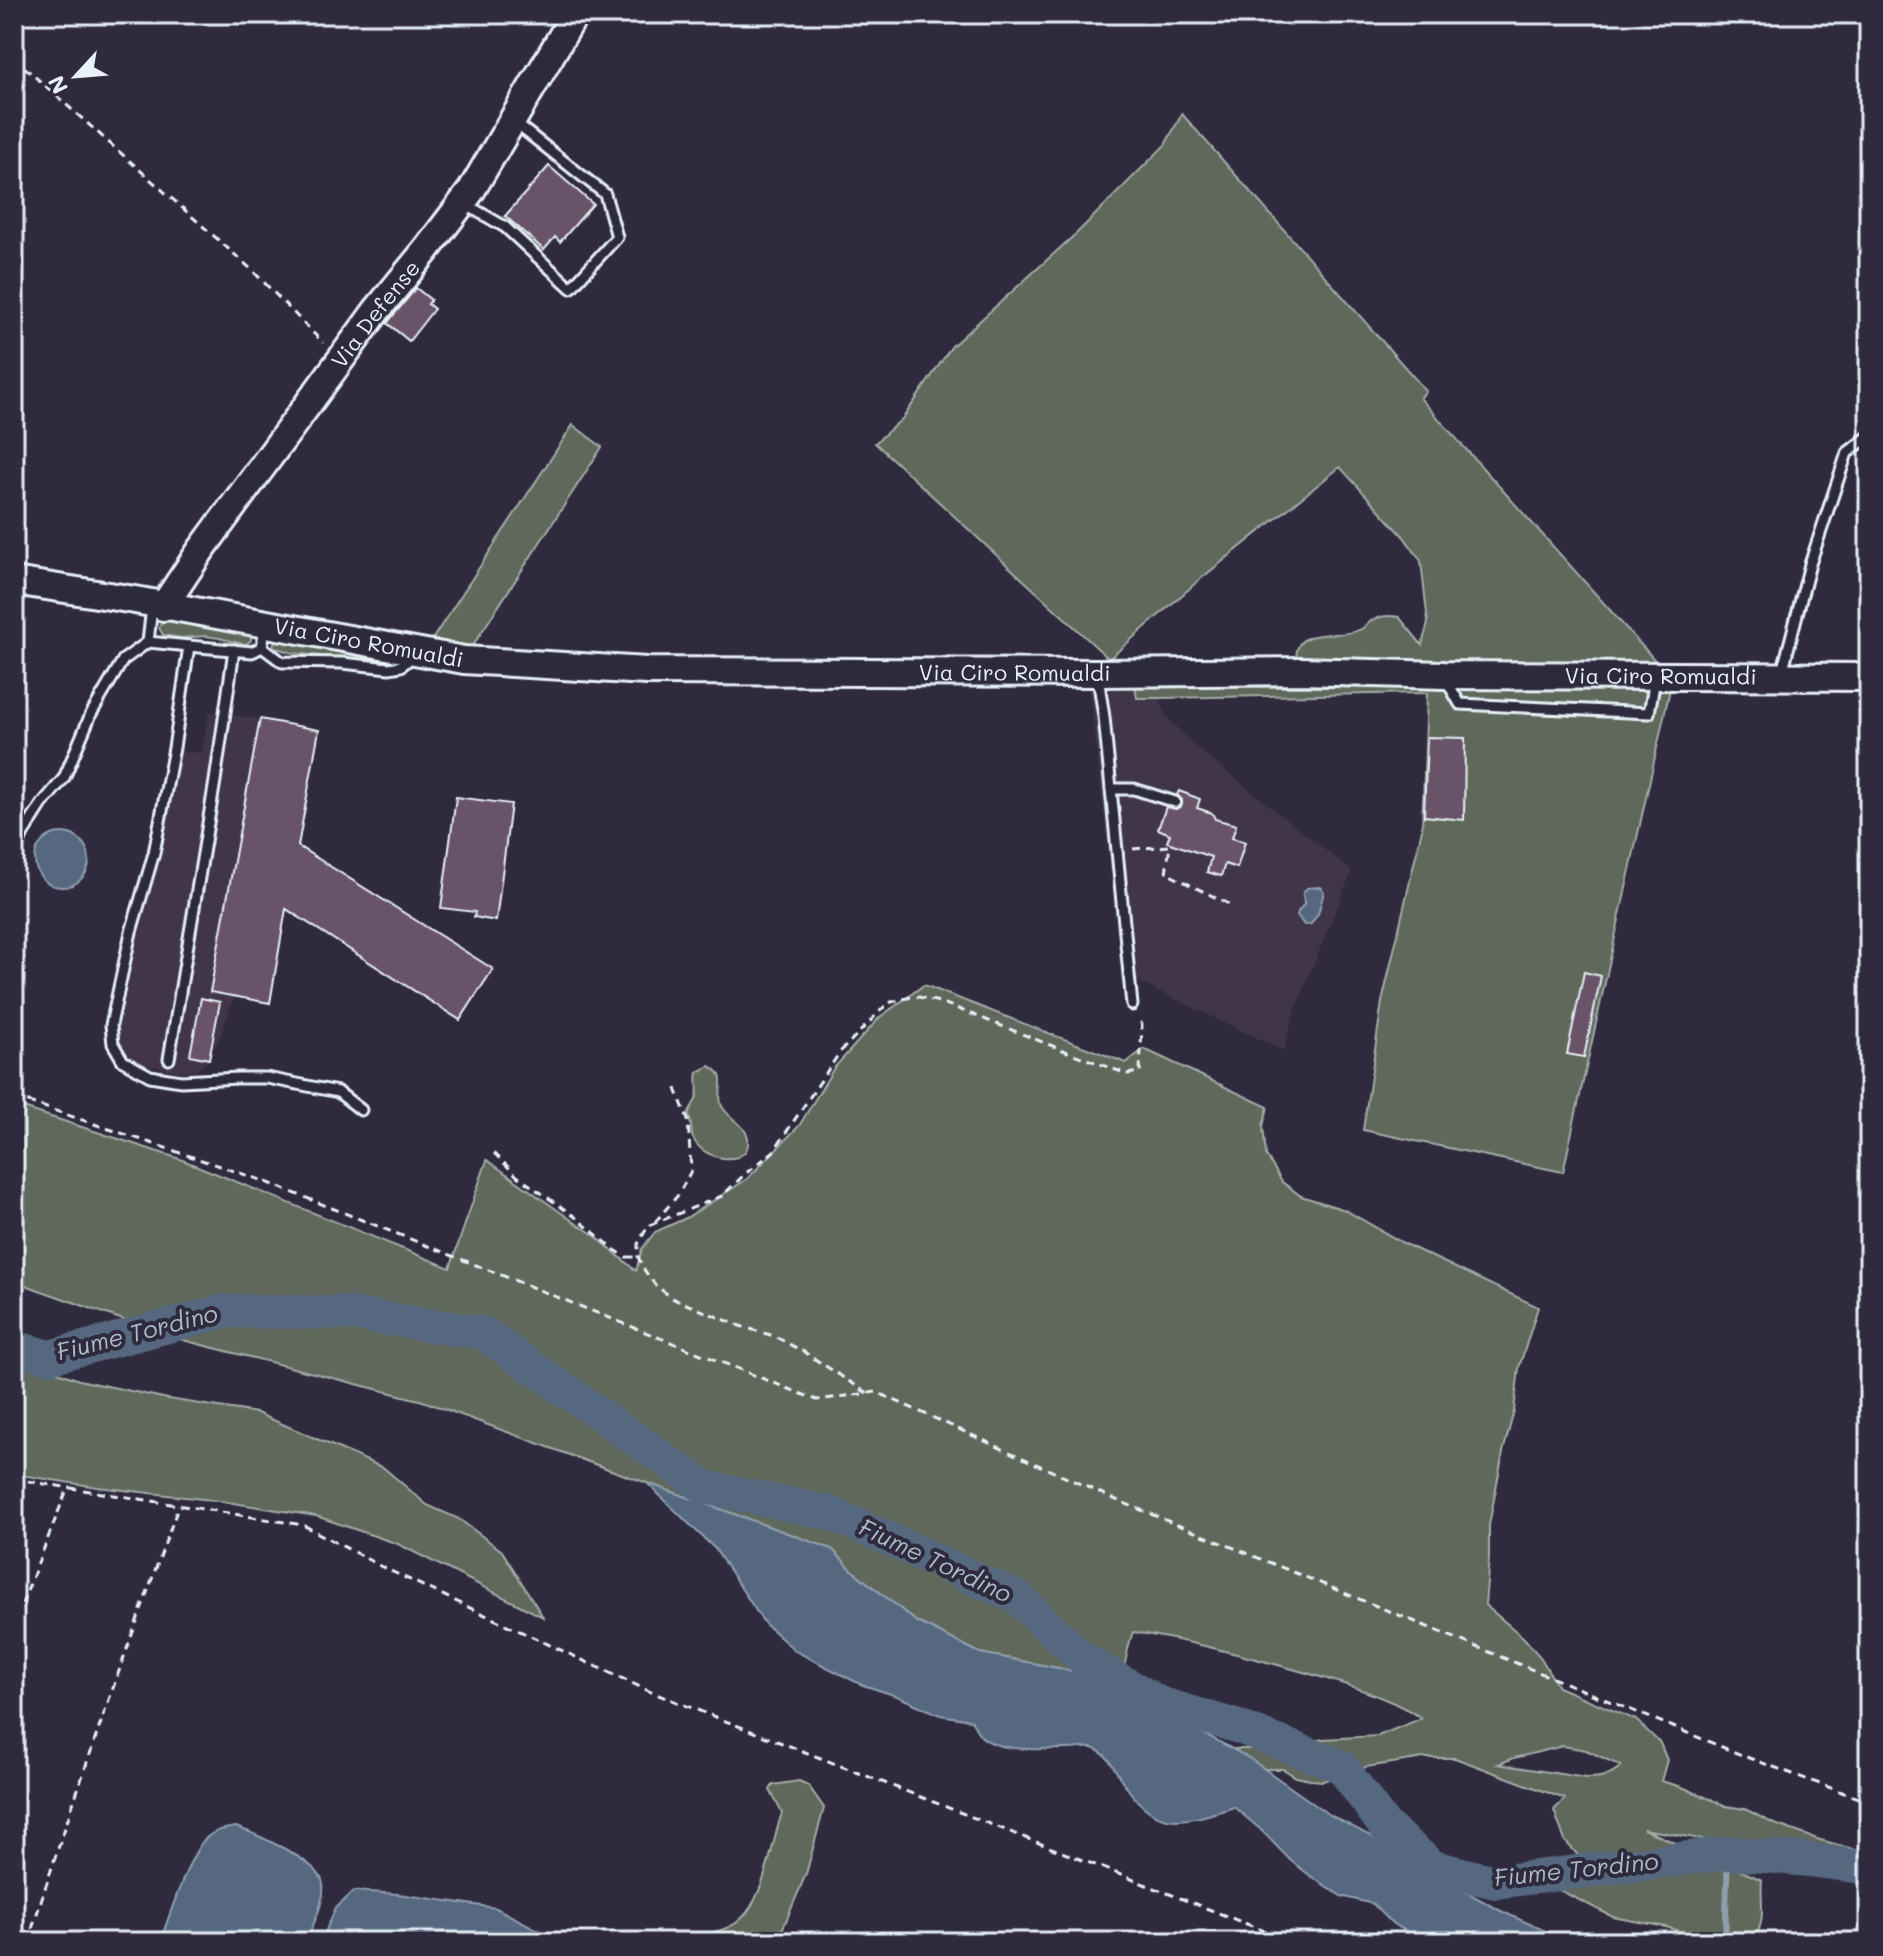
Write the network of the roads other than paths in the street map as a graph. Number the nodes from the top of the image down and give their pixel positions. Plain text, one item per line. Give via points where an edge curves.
1 (575, 14) edge
2 (513, 121) junction
3 (462, 203) junction
4 (1869, 436) edge
5 (14, 581) edge
6 (158, 605) junction
7 (263, 636) junction
8 (148, 642) junction
9 (189, 646) junction
10 (234, 650) junction
11 (1097, 673) junction
12 (1444, 675) junction
13 (1656, 675) junction
14 (1782, 676) junction
15 (1869, 677) edge
16 (1111, 789) junction
17 (1175, 802) dead end
18 (14, 854) edge
19 (1132, 1005) road end
20 (169, 1059) dead end
21 (361, 1110) dead end

1 - 2 main road, Via Defense
2 - 3 main road, Via Defense
2 - 3 lane via 605,194 617,237 571,288 505,227
3 - 6 main road, Via Defense
4 - 14 lane via 1847,453 1810,564
5 - 6 main road, Via Ciro Romualdi
6 - 7 main road, Via Ciro Romualdi
6 - 8 lane
7 - 10 lane via 252,652
7 - 11 main road, Via Ciro Romualdi via 464,660 647,671
8 - 9 lane
8 - 18 lane via 123,660 91,714 64,778 42,804
9 - 10 lane
9 - 21 lane via 154,853 111,1025 113,1044 123,1061 150,1076 181,1081 267,1078 338,1092
10 - 20 lane
11 - 12 main road, Via Ciro Romualdi
11 - 16 lane
12 - 13 main road, Via Ciro Romualdi
12 - 13 lane via 1460,704 1649,713
13 - 14 main road, Via Ciro Romualdi
14 - 15 main road, Via Ciro Romualdi
16 - 17 lane via 1134,789
16 - 19 lane

